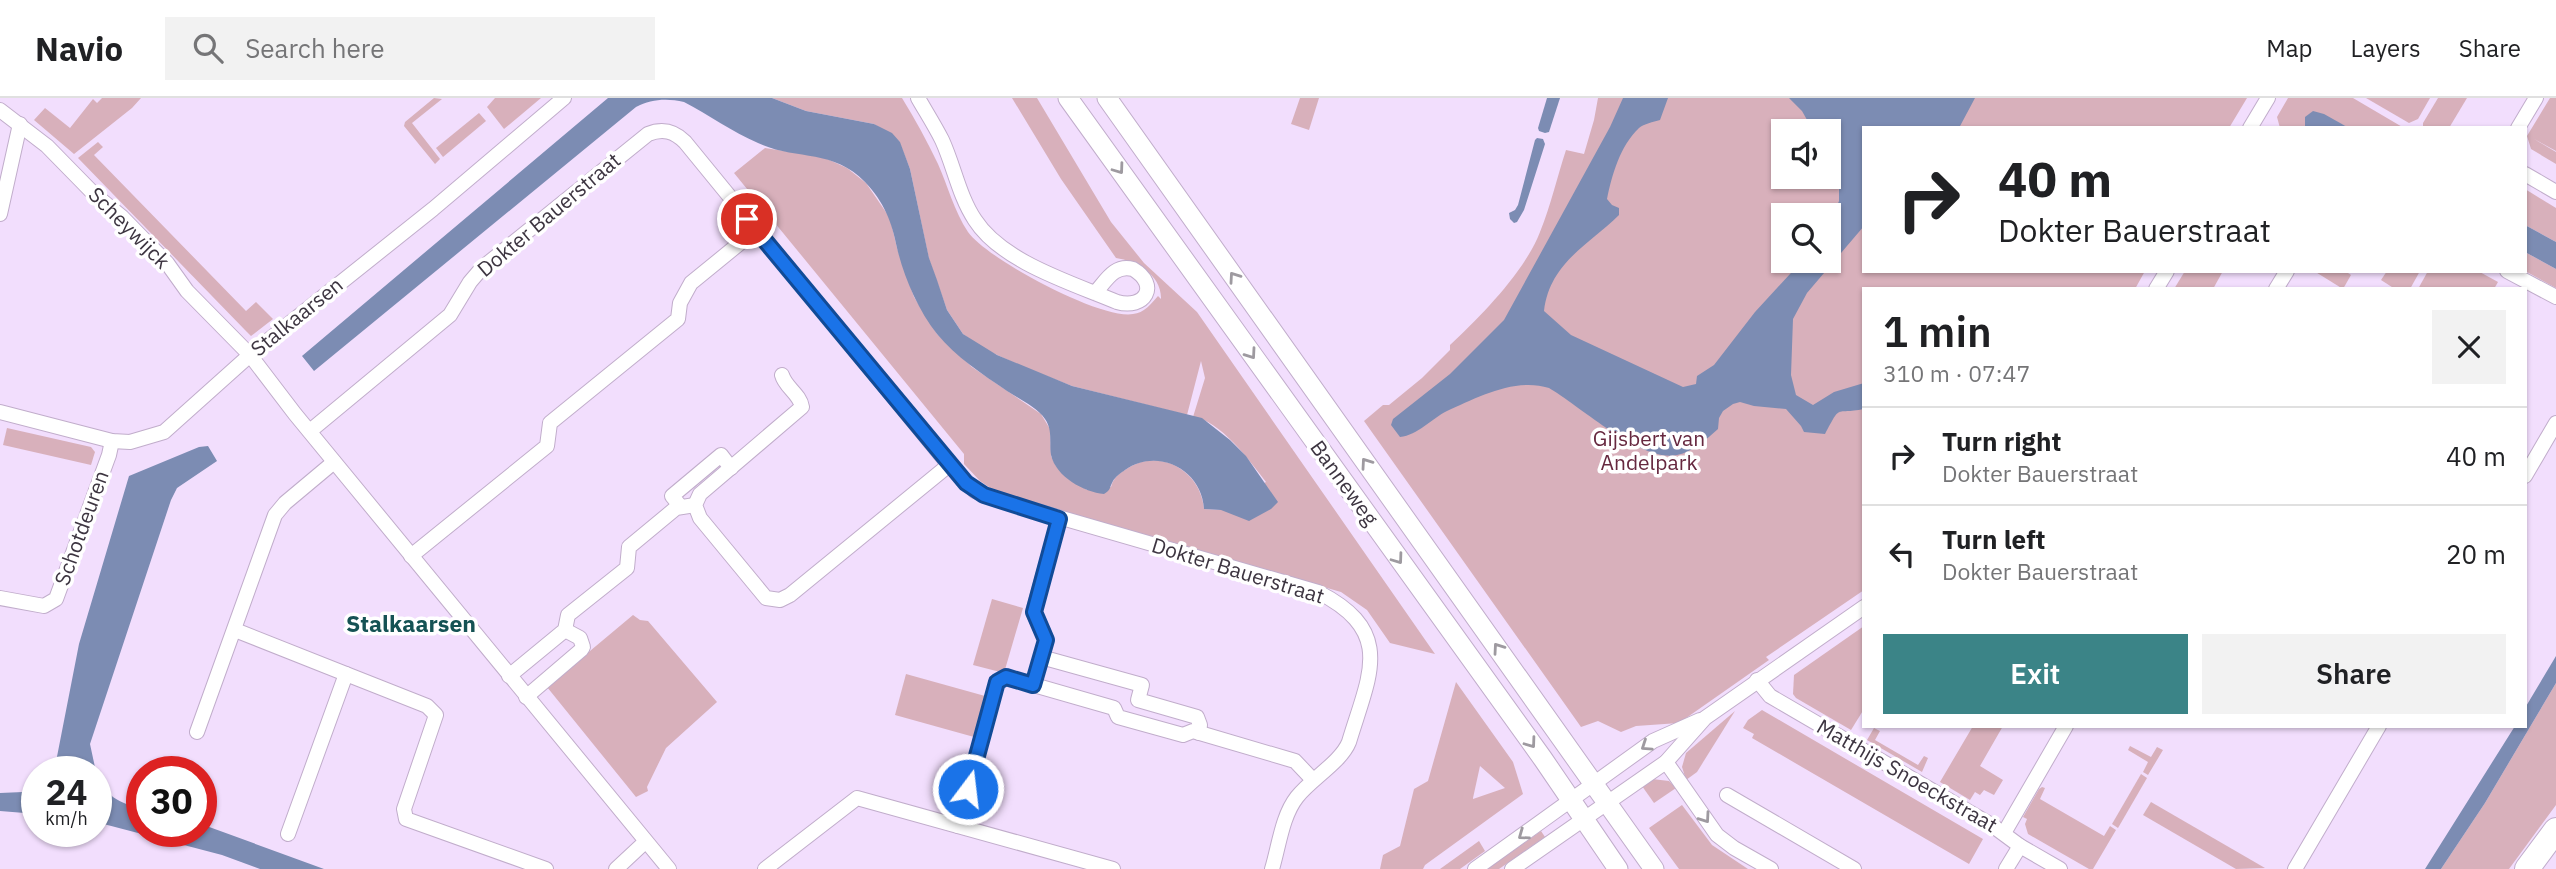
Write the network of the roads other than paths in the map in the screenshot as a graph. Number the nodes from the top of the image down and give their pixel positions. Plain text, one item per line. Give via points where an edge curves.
1 (564, 98) edge
2 (918, 98) edge
3 (1068, 98) edge
4 (1107, 98) edge
5 (2268, 98) edge
6 (2536, 98) edge
7 (0, 110) edge
8 (20, 124) junction
9 (2251, 126) edge
10 (2519, 126) edge
11 (2527, 175) edge
12 (2556, 192) edge
13 (0, 214) edge
14 (756, 230) junction
15 (2511, 273) edge
16 (1095, 293) dead end
17 (2556, 297) edge
18 (250, 355) junction
19 (782, 375) dead end
20 (0, 412) edge
21 (2556, 423) edge
22 (310, 431) junction
23 (112, 440) junction
24 (334, 462) junction
25 (949, 465) junction
26 (731, 468) junction
27 (2527, 472) edge
28 (688, 506) junction
29 (1059, 519) junction
30 (411, 555) junction
31 (0, 597) edge
32 (1862, 608) edge
33 (235, 630) junction
34 (565, 630) junction
35 (1041, 657) junction
36 (346, 674) junction
37 (509, 676) junction
38 (1757, 680) junction
39 (1033, 685) junction
40 (526, 696) junction
41 (1704, 718) junction
42 (2065, 728) edge
43 (2378, 728) edge
44 (197, 732) dead end
45 (1199, 733) junction
46 (1666, 762) junction
47 (1313, 780) junction
48 (1594, 784) junction
49 (1727, 795) dead end
50 (1571, 800) junction
51 (1607, 803) junction
52 (1584, 820) junction
53 (958, 826) junction
54 (2556, 830) edge
55 (2004, 833) junction
56 (288, 834) dead end
57 (645, 842) junction
58 (2020, 846) junction
59 (546, 869) edge
60 (617, 869) edge
61 (668, 869) edge
62 (765, 869) edge
63 (1113, 869) edge
64 (1272, 869) edge
65 (1475, 869) edge
66 (1512, 869) edge
67 (1618, 869) edge
68 (1654, 869) edge
69 (1771, 869) edge
70 (1854, 869) edge
71 (2006, 869) edge
72 (2060, 869) edge
73 (2295, 869) edge
74 (2527, 869) edge

1 - 18 street, Stalkaarsen
2 - 16 street via 982,229 1035,266
3 -> 50 main road, Banneweg
48 -> 4 main road, Banneweg
5 - 9 street
6 - 10 street
7 - 8 street, Scheywijck
8 - 13 street
8 - 18 street, Scheywijck via 122,217
11 - 12 street
14 - 22 street, Dokter Bauerstraat via 680,137 664,130 648,134 482,268 450,315
14 - 25 street, Dokter Bauerstraat
14 - 30 street via 695,279 683,297 678,319 550,423 547,446
15 - 17 street
18 - 22 street, Scheywijck
18 - 23 street, Stalkaarsen via 164,432 130,442
19 - 26 street via 802,407
20 - 23 street, Stalkaarsen
21 - 27 street
22 - 24 street, Scheywijck
23 - 31 street, Schotdeuren via 56,599 44,606
24 - 30 street, Scheywijck
24 - 33 street via 275,515
25 - 28 street via 780,600 761,594
25 - 29 street, Dokter Bauerstraat via 975,491
26 - 28 street
26 - 28 street via 721,455 673,496
28 - 34 street via 629,547 626,568 568,615
29 - 35 street via 1034,612 1046,640
29 - 47 street, Dokter Bauerstraat via 1318,592 1354,616 1369,642 1372,665 1347,748
30 - 37 street, Scheywijck
32 - 38 street
33 - 36 street
33 - 44 street
34 - 37 street
34 - 40 street via 580,638 582,650
35 - 39 street
35 - 45 street via 1142,685 1138,700 1196,717
36 - 56 street
36 - 59 street via 427,706 436,715 404,808 406,819
37 - 40 street, Scheywijck
38 - 41 street
38 - 55 street, Matthijs Snoeckstraat via 1770,696
39 - 45 street via 1114,708 1118,718 1183,736
39 - 53 street via 1006,677 997,682
40 - 57 street, Scheywijck
41 - 46 street
41 -> 48 street via 1653,741
42 - 55 street
43 - 73 street
45 - 47 street via 1295,761
46 - 51 street
46 -> 69 street via 1717,835
47 - 64 street, Dokter Bauerstraat via 1289,811
48 - 50 street
48 - 51 main road, Banneweg
49 - 70 street
50 - 52 main road, Banneweg
50 -> 65 street
51 - 52 street
51 - 68 main road, Banneweg
52 - 66 street
52 - 67 main road, Banneweg
53 - 62 street via 857,798
53 - 63 street
54 - 74 highway
55 - 58 street, Matthijs Snoeckstraat
57 - 60 street
57 - 61 street, Scheywijck
58 - 71 street
58 - 72 street, Matthijs Snoeckstraat

